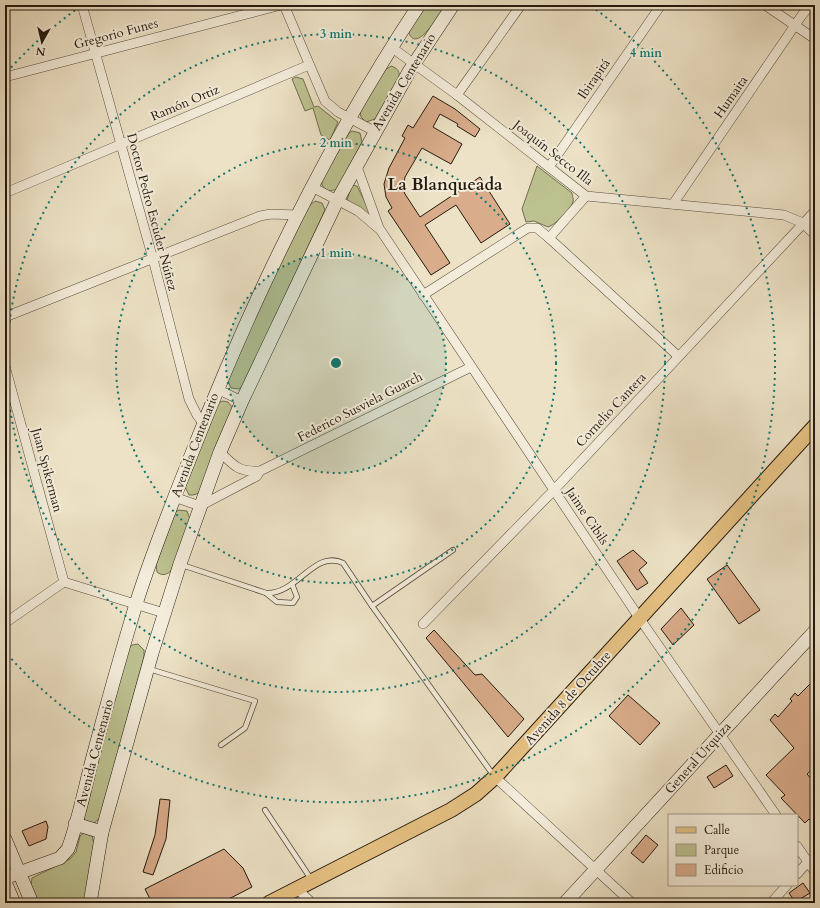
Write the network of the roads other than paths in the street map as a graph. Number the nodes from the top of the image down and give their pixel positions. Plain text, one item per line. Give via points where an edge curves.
1 (82, 5) edge
2 (281, 5) edge
3 (284, 5) edge
4 (419, 5) edge
5 (453, 5) edge
6 (521, 5) edge
7 (661, 5) edge
8 (765, 5) edge
9 (811, 5) edge
10 (796, 26) junction
11 (815, 39) edge
12 (391, 47) junction
13 (95, 53) junction
14 (414, 63) junction
15 (309, 65) junction
16 (5, 77) edge
17 (457, 95) junction
18 (349, 118) junction
19 (374, 131) junction
20 (121, 144) junction
21 (356, 164) junction
22 (549, 167) junction
23 (312, 187) junction
24 (5, 193) edge
25 (586, 196) junction
26 (337, 201) junction
27 (673, 204) junction
28 (815, 211) edge
29 (297, 216) junction
30 (804, 223) junction
31 (379, 228) junction
32 (815, 235) edge
33 (549, 238) junction
34 (153, 259) junction
35 (423, 295) junction
36 (5, 318) edge
37 (678, 356) junction
38 (5, 366) edge
39 (472, 367) junction
40 (217, 389) junction
41 (242, 401) junction
42 (203, 423) junction
43 (815, 426) edge
44 (220, 452) junction
45 (260, 471) junction
46 (554, 490) junction
47 (174, 498) junction
48 (200, 506) junction
49 (453, 550) dead end
50 (180, 564) junction
51 (64, 582) junction
52 (292, 584) junction
53 (265, 593) junction
54 (136, 604) junction
55 (372, 606) junction
56 (164, 613) junction
57 (640, 619) junction
58 (5, 623) edge
59 (423, 624) dead end
60 (815, 631) edge
61 (147, 668) junction
62 (720, 733) junction
63 (221, 745) dead end
64 (495, 778) junction
65 (265, 810) dead end
66 (775, 814) edge
67 (75, 824) junction
68 (102, 832) junction
69 (5, 839) edge
70 (798, 847) edge
71 (808, 862) junction
72 (595, 870) junction
73 (815, 872) edge
74 (19, 873) junction
75 (798, 873) edge
76 (5, 878) edge
77 (312, 880) junction
78 (5, 882) edge
79 (786, 886) edge
80 (296, 888) junction
81 (14, 903) edge
82 (32, 903) edge
83 (90, 903) edge
84 (269, 903) edge
85 (312, 903) edge
86 (565, 903) edge
87 (632, 903) edge
88 (771, 903) edge

1 - 13 street, Doctor Pedro Escuder Núñez
2 - 13 street, Gregorio Funes
3 - 15 street
4 - 12 street, Avenida Centenario
5 - 14 street, Avenida Centenario
6 - 17 street
7 - 22 street, Ibirapitá
8 - 10 street
9 - 10 street, Humaita
10 - 11 street
10 - 27 street, Humaita
12 - 14 street, Joaquín Secco Illa
12 - 18 street, Avenida Centenario
13 - 16 street, Gregorio Funes
13 - 20 street, Doctor Pedro Escuder Núñez
14 - 17 street, Joaquín Secco Illa
14 - 19 street, Avenida Centenario
15 - 18 street via 325,101
15 - 20 street, Ramón Ortiz
17 - 22 street, Joaquín Secco Illa
18 - 19 street
18 - 23 street, Avenida Centenario
19 - 21 street, Avenida Centenario
20 - 24 street, Ramón Ortiz
20 - 34 street, Doctor Pedro Escuder Núñez
21 - 26 street, Avenida Centenario
21 - 31 street, Jaime Cibils
22 - 25 street, Joaquín Secco Illa
23 - 26 street, Jaime Cibils
23 - 29 street, Avenida Centenario
25 - 27 street, Joaquín Secco Illa
25 - 33 street
26 - 31 street, Jaime Cibils via 358,211
26 - 41 street, Avenida Centenario
27 - 30 street, Joaquín Secco Illa via 784,215
28 - 30 street, Cornelio Cantera
29 - 34 street via 260,216
29 - 40 street, Avenida Centenario
30 - 32 street, Joaquín Secco Illa
30 - 37 street, Cornelio Cantera
31 - 35 street, Jaime Cibils
33 - 35 street via 540,229 528,228
33 - 37 street
34 - 36 street
34 - 42 street, Doctor Pedro Escuder Núñez via 189,399
35 - 39 street, Jaime Cibils
37 - 46 street, Cornelio Cantera
38 - 51 street, Juan Spikerman
39 - 45 street, Federico Susviela Guarch
39 - 46 street, Jaime Cibils
40 - 41 street
40 - 42 street, Avenida Centenario
41 - 44 street, Avenida Centenario
42 - 47 street, Avenida Centenario
43 - 57 main road, Avenida 8 de Octubre
44 - 45 street via 236,468
44 - 48 street, Avenida Centenario
45 - 48 street, Federico Susviela Guarch via 257,476
46 - 57 street, Jaime Cibils
46 - 59 street, Cornelio Cantera
47 - 48 street
47 - 54 street, Avenida Centenario
48 - 50 street, Avenida Centenario
49 - 55 lane
50 - 53 lane
50 - 56 street, Avenida Centenario
51 - 54 street
51 - 58 street
52 - 53 lane via 279,593
52 - 53 lane via 297,597 293,603 277,602
52 - 55 lane via 324,561 336,560 343,563
54 - 56 street
54 - 67 street, Avenida Centenario
55 - 64 lane
56 - 61 street, Avenida Centenario
57 - 62 street, Jaime Cibils
57 - 64 main road, Avenida 8 de Octubre
60 - 62 street, General Urquiza
61 - 63 lane via 255,701 245,728
61 - 68 street, Avenida Centenario
62 - 66 street, Jaime Cibils
62 - 72 street, General Urquiza
64 - 72 street
64 - 77 main road, Avenida 8 de Octubre via 476,794 450,810
65 - 77 lane
67 - 68 street
67 - 74 street, Avenida Centenario via 70,845 60,858
68 - 83 street, Avenida Centenario
69 - 74 street
70 - 71 street
71 - 73 street
71 - 75 street
72 - 86 street, General Urquiza
72 - 87 street
74 - 76 street, Avenida Centenario
74 - 82 street
77 - 80 main road, Avenida 8 de Octubre
78 - 81 street
79 - 88 street
80 - 84 main road, Avenida 8 de Octubre
80 - 85 street

